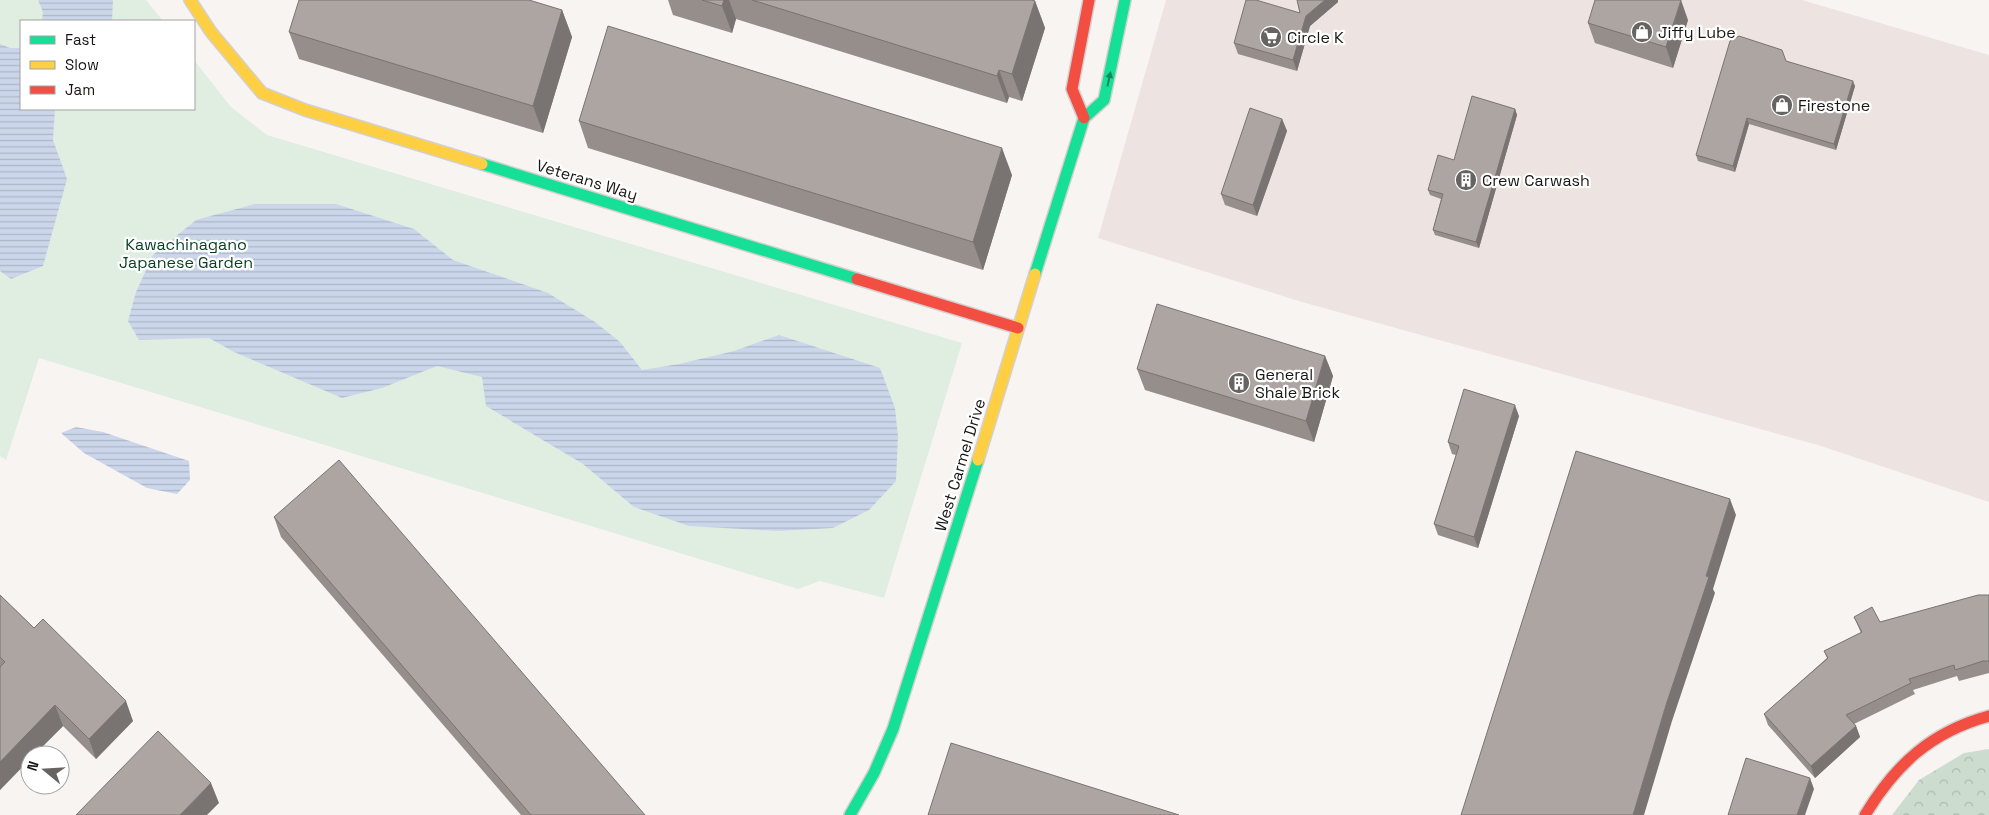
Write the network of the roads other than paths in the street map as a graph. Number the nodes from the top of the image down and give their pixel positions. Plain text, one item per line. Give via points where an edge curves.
1 (190, 0) edge
2 (1089, 0) edge
3 (1125, 0) edge
4 (1084, 118) junction
5 (1018, 328) junction
6 (1989, 716) edge
7 (850, 815) edge
8 (1865, 815) edge

1 - 5 street, Veterans Way via 211,32 262,93 305,110
2 - 4 street via 1072,89
4 -> 3 street via 1104,100
4 - 5 street, West Carmel Drive
5 - 7 street, West Carmel Drive via 893,729 874,773
6 - 8 street via 1946,731 1910,756 1880,790

